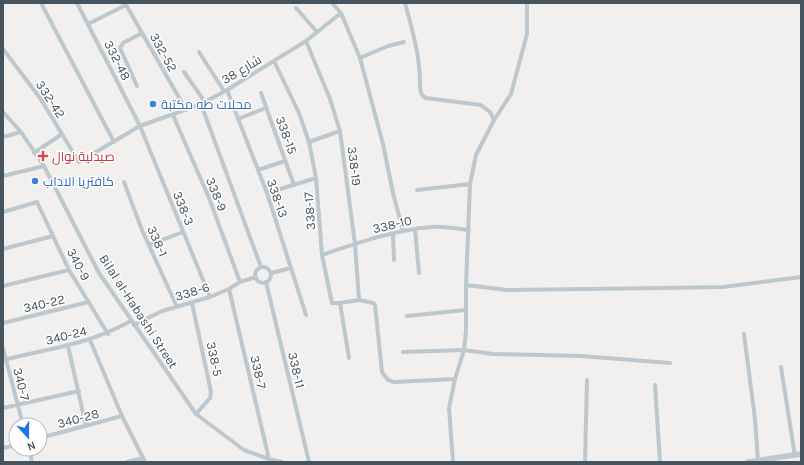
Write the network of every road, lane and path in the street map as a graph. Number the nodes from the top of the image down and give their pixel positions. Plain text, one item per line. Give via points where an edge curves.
1 (41, 3) edge
2 (77, 3) edge
3 (332, 3) edge
4 (340, 3) edge
5 (405, 3) edge
6 (527, 3) edge
7 (126, 4) edge
8 (336, 7) junction
9 (296, 8) dead end
10 (341, 13) junction
11 (88, 24) junction
12 (317, 32) junction
13 (142, 33) junction
14 (306, 41) junction
15 (404, 42) dead end
16 (3, 49) edge
17 (199, 52) dead end
18 (8, 58) junction
19 (360, 58) junction
20 (3, 61) edge
21 (274, 61) junction
22 (184, 72) dead end
23 (137, 86) dead end
24 (225, 90) junction
25 (261, 93) dead end
26 (203, 103) junction
27 (266, 108) junction
28 (186, 110) junction
29 (3, 112) edge
30 (173, 116) junction
31 (238, 119) junction
32 (494, 120) junction
33 (140, 126) junction
34 (340, 131) junction
35 (21, 132) junction
36 (62, 134) junction
37 (3, 137) edge
38 (114, 142) junction
39 (309, 142) junction
40 (34, 153) junction
41 (286, 161) junction
42 (79, 162) joint
43 (44, 166) junction
44 (258, 170) junction
45 (3, 176) edge
46 (316, 178) junction
47 (124, 182) dead end
48 (294, 184) junction
49 (470, 184) junction
50 (417, 190) dead end
51 (267, 193) junction
52 (3, 212) edge
53 (415, 229) junction
54 (469, 230) junction
55 (403, 231) junction
56 (183, 232) junction
57 (393, 233) junction
58 (53, 236) junction
59 (355, 244) junction
60 (149, 245) junction
61 (3, 249) edge
62 (322, 255) junction
63 (394, 260) dead end
64 (261, 267) junction
65 (291, 268) junction
66 (69, 270) junction
67 (271, 273) junction
68 (419, 273) dead end
69 (256, 277) junction
70 (801, 277) edge
71 (240, 282) junction
72 (266, 282) junction
73 (466, 285) junction
74 (3, 286) edge
75 (229, 289) junction
76 (210, 297) junction
77 (359, 300) junction
78 (89, 302) junction
79 (192, 303) junction
80 (340, 303) junction
81 (177, 307) junction
82 (465, 310) junction
83 (306, 315) dead end
84 (407, 316) dead end
85 (3, 323) edge
86 (132, 323) junction
87 (108, 334) junction
88 (744, 334) dead end
89 (90, 340) junction
90 (68, 346) junction
91 (3, 348) edge
92 (464, 350) junction
93 (403, 352) dead end
94 (349, 358) dead end
95 (4, 360) edge
96 (670, 363) dead end
97 (781, 367) dead end
98 (455, 378) junction
99 (587, 380) dead end
100 (655, 385) dead end
101 (79, 391) junction
102 (17, 405) junction
103 (3, 408) edge
104 (196, 414) junction
105 (122, 416) junction
106 (20, 417) edge
107 (86, 426) junction
108 (48, 436) edge
109 (798, 455) edge
110 (269, 459) junction
111 (144, 460) edge
112 (758, 461) edge
113 (126, 462) edge
114 (282, 462) edge
115 (309, 462) edge
116 (453, 462) edge
117 (585, 462) edge
118 (660, 462) edge
119 (748, 462) edge

1 - 38 street
2 - 11 street, 332-48
3 - 8 street
4 - 8 street
5 - 32 street via 418,58 422,95 426,98 481,105 488,109
6 - 32 street via 527,34 520,63 510,94
7 - 11 street
7 - 13 street, 332-52
8 - 10 street
9 - 12 street
10 - 12 street, شارع 38
10 - 19 street
11 - 33 street, 332-48
12 - 14 street, شارع 38
13 - 23 street via 123,43 120,48
13 - 28 street, 332-52
14 - 21 street, شارع 38
14 - 34 street, 338-19
15 - 19 street
16 - 18 street, 332-42
17 - 24 street, 338-13
18 - 20 street
18 - 36 street, 332-42 via 40,98
19 - 55 street
21 - 24 street, شارع 38
21 - 39 street, 338-17 via 300,113
22 - 26 street
24 - 26 street, شارع 38
24 - 31 street, 338-13
25 - 27 street, 338-15
26 - 28 street, شارع 38
26 - 64 street
27 - 31 street
27 - 41 street, 338-15
28 - 30 street, شارع 38
29 - 35 street, Bilal al-Habashi Street
30 - 33 street, شارع 38
30 - 71 street, 338-9 via 209,198
31 - 44 street, 338-13
32 - 49 street via 476,155
33 - 38 street, شارع 38
33 - 56 street, 338-3
34 - 39 street
34 - 59 street, 338-19
35 - 37 street
35 - 40 street, Bilal al-Habashi Street
36 - 40 street
36 - 42 street, 332-42
38 - 42 street, شارع 38
39 - 46 street, 338-17
40 - 43 street, Bilal al-Habashi Street
41 - 44 street
41 - 48 street, 338-15
43 - 45 street
43 - 86 street, Bilal al-Habashi Street via 99,273
44 - 51 street, 338-13
46 - 48 street
46 - 62 street, 338-17
47 - 60 street, 338-1
48 - 51 street
49 - 50 street
49 - 54 street
51 - 65 street, 338-13
52 - 58 street, 340-9 via 37,202
53 - 54 street, 338-10 via 434,227
53 - 55 street, 338-10
53 - 68 street
54 - 73 street
55 - 57 street, 338-10
56 - 60 street
56 - 76 street, 338-3
57 - 59 street, 338-10
57 - 63 street
58 - 61 street
58 - 66 street, 340-9
59 - 62 street, 338-10
59 - 77 street, 338-19
60 - 81 street, 338-1
62 - 80 street, 338-17 via 332,303
64 - 67 street
64 - 69 street via 256,272
65 - 67 street
65 - 83 street, 338-13
66 - 74 street
66 - 78 street, 340-9
67 - 72 street via 270,279
69 - 71 street, 338-6
69 - 72 street via 259,281
70 - 73 street via 723,287 507,290
71 - 75 street, 338-6
72 - 115 street, 338-11
73 - 82 street
75 - 76 street, 338-6
75 - 110 street, 338-7
76 - 79 street, 338-6
77 - 80 street
77 - 98 street via 375,305 382,372 385,378 394,382
78 - 85 street, 340-22
78 - 87 street, 340-9
79 - 81 street, 338-6
79 - 104 street, 338-5 via 211,392 210,398
80 - 94 street
81 - 86 street, 338-6
82 - 84 street
82 - 92 street
86 - 87 street, 340-24
86 - 104 street, Bilal al-Habashi Street
87 - 89 street, 340-24
88 - 112 street
89 - 90 street, 340-24
89 - 105 street
90 - 95 street, 340-24
90 - 101 street
91 - 95 street, 340-7
92 - 93 street
92 - 96 street via 493,354 581,356
92 - 98 street
95 - 102 street, 340-7
97 - 109 street
98 - 116 street via 448,408
99 - 117 street
100 - 118 street
101 - 102 street
101 - 107 street
102 - 103 street
102 - 106 street, 340-7
104 - 110 street, Bilal al-Habashi Street via 244,450
105 - 107 street, 340-28
105 - 111 street
107 - 108 street, 340-28
109 - 112 street
110 - 114 street, Bilal al-Habashi Street
111 - 113 street
112 - 119 street

